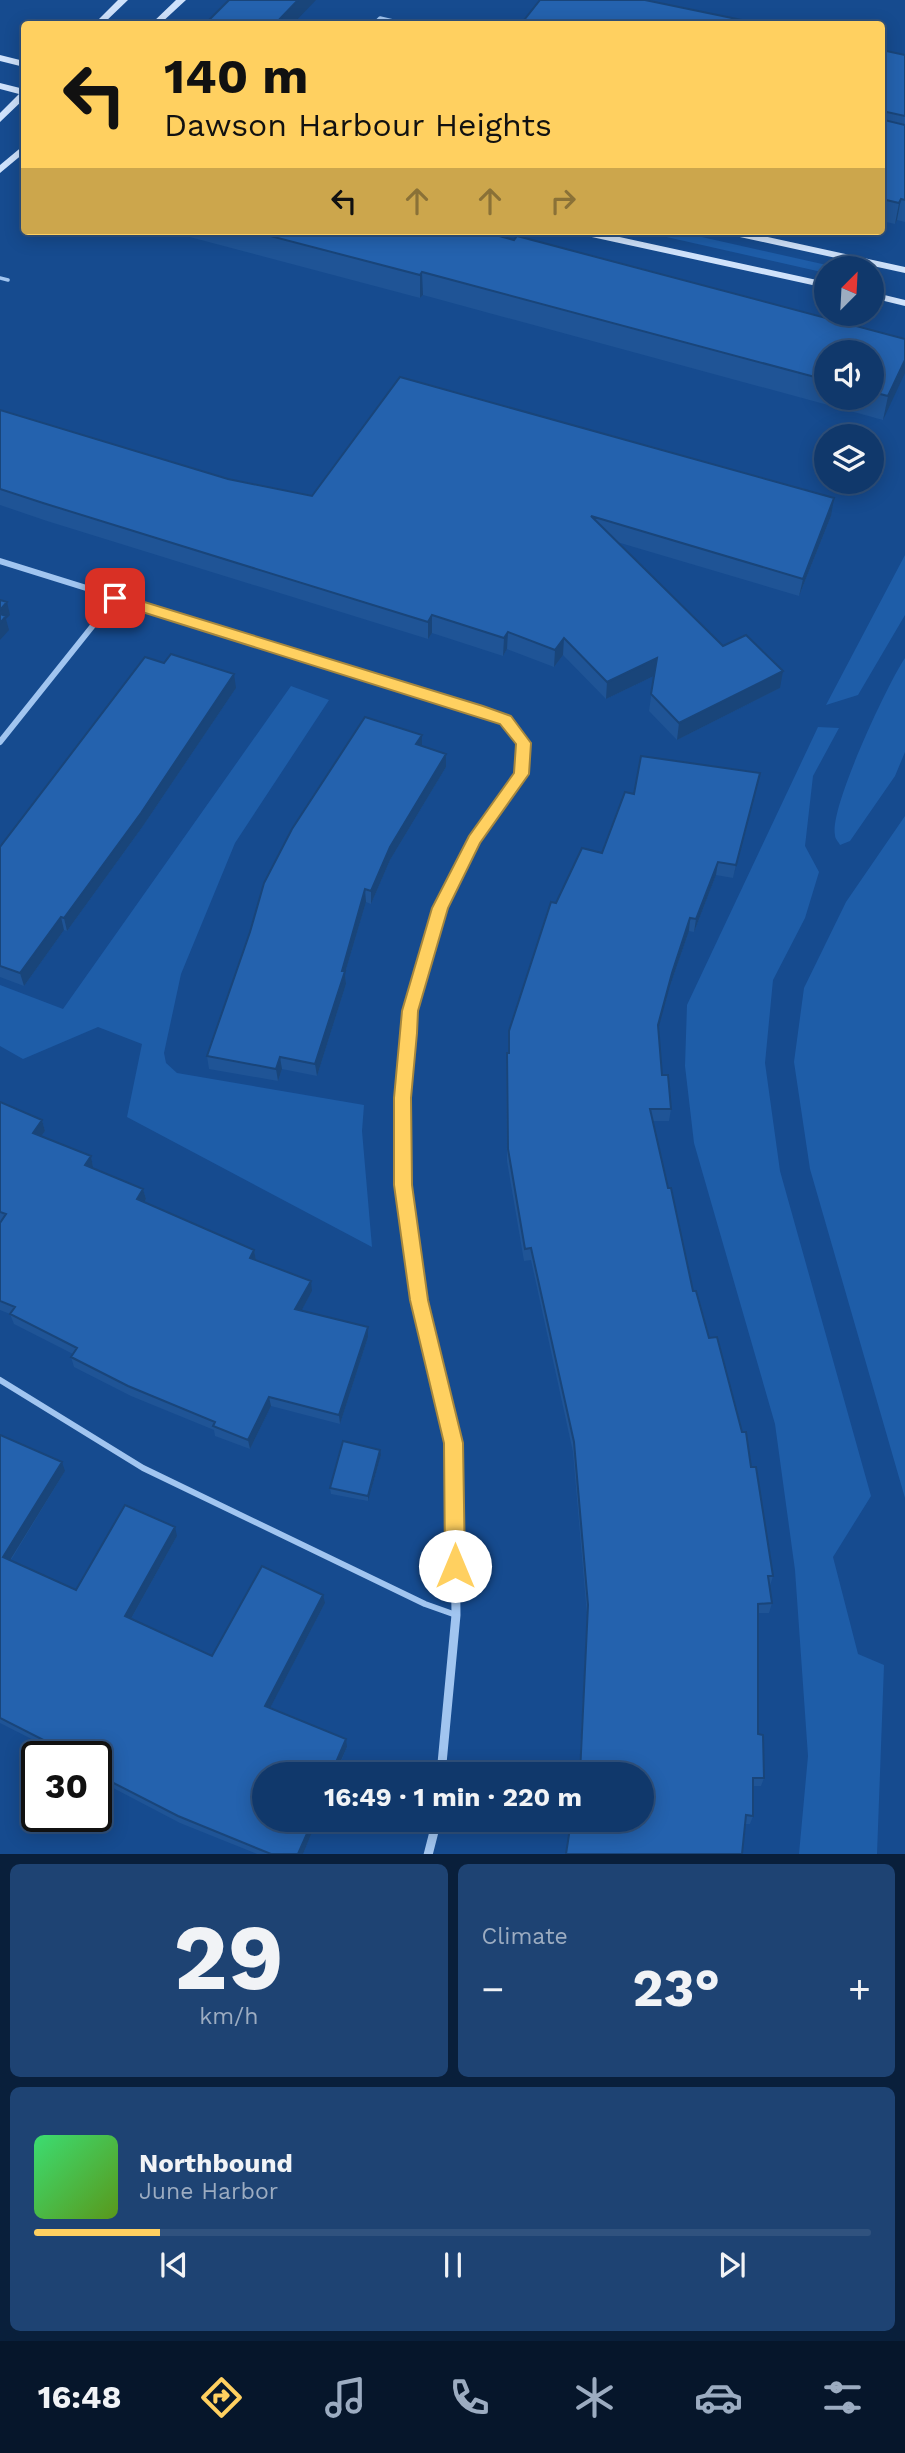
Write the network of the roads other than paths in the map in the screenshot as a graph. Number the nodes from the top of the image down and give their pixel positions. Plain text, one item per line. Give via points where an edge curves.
1 (123, 0) edge
2 (181, 0) edge
3 (100, 21) edge
4 (158, 21) edge
5 (377, 21) edge
6 (394, 21) edge
7 (0, 58) edge
8 (21, 63) edge
9 (0, 86) edge
10 (21, 92) edge
11 (21, 96) edge
12 (0, 118) edge
13 (21, 151) edge
14 (0, 170) edge
15 (596, 235) edge
16 (744, 235) edge
17 (905, 270) edge
18 (0, 278) edge
19 (8, 280) dead end
20 (814, 282) edge
21 (884, 298) edge
22 (905, 303) edge
23 (0, 561) edge
24 (115, 598) junction
25 (0, 742) edge
26 (0, 1380) edge
27 (456, 1615) junction
28 (442, 1762) edge
29 (434, 1832) edge
30 (428, 1854) edge

1 - 3 street
2 - 4 street
5 - 6 lane
7 - 8 street
9 - 10 street
11 - 12 street
13 - 14 street
15 - 20 street
16 - 17 street
18 - 19 lane
21 - 22 street
23 - 24 street
24 - 25 street
24 - 27 street via 478,710 505,720 524,743 522,774 474,840 440,908 410,1011 403,1098 403,1185 419,1300 454,1443
26 - 27 lane via 143,1468
27 - 28 street
29 - 30 street

